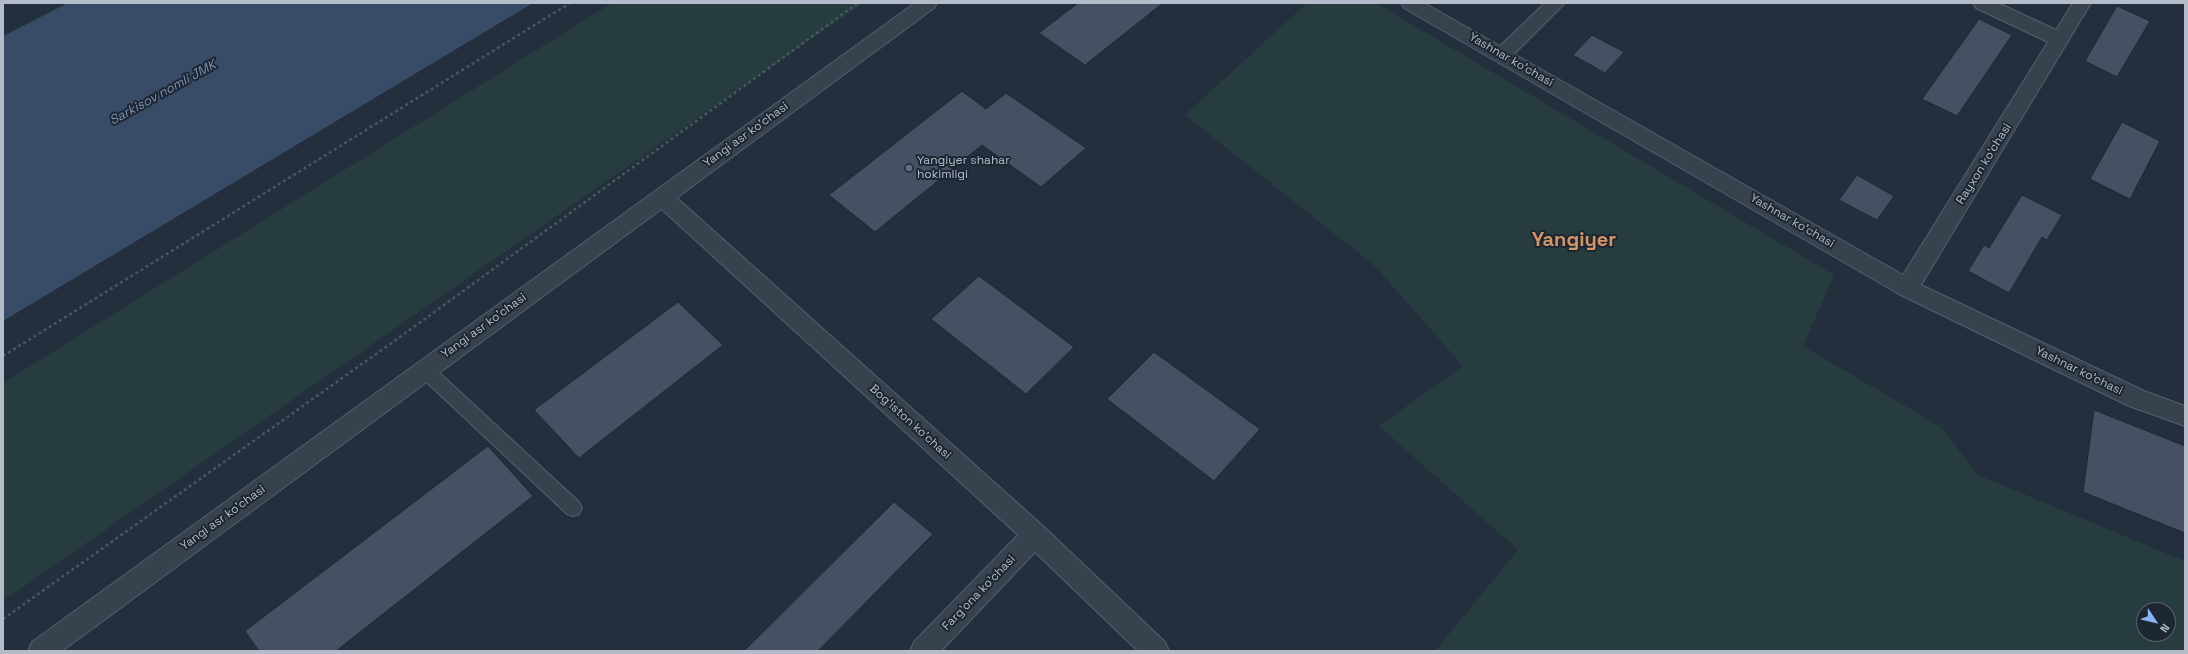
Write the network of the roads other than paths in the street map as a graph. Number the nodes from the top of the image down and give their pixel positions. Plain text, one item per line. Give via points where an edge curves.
1 (928, 3) edge
2 (1410, 3) edge
3 (1556, 3) edge
4 (1982, 3) edge
5 (2082, 3) edge
6 (2060, 40) junction
7 (1502, 55) junction
8 (662, 197) junction
9 (1907, 288) junction
10 (425, 370) junction
11 (2185, 416) edge
12 (573, 508) dead end
13 (1035, 535) junction
14 (41, 651) edge
15 (923, 651) edge
16 (1156, 651) edge

1 - 8 street, Yangi asr ko'chasi
2 - 7 street, Yashnar ko'chasi
3 - 7 street
4 - 6 street
5 - 6 street, Rayxon ko'chasi
6 - 9 street, Rayxon ko'chasi
7 - 9 street, Yashnar ko'chasi
8 - 10 street, Yangi asr ko'chasi
8 - 13 street, Bog‘iston ko'chasi
9 - 11 street, Yashnar ko'chasi via 2137,399
10 - 12 lane
10 - 14 street, Yangi asr ko'chasi
13 - 15 street, Farg'ona ko'chasi
13 - 16 street, Bog‘iston ko'chasi

